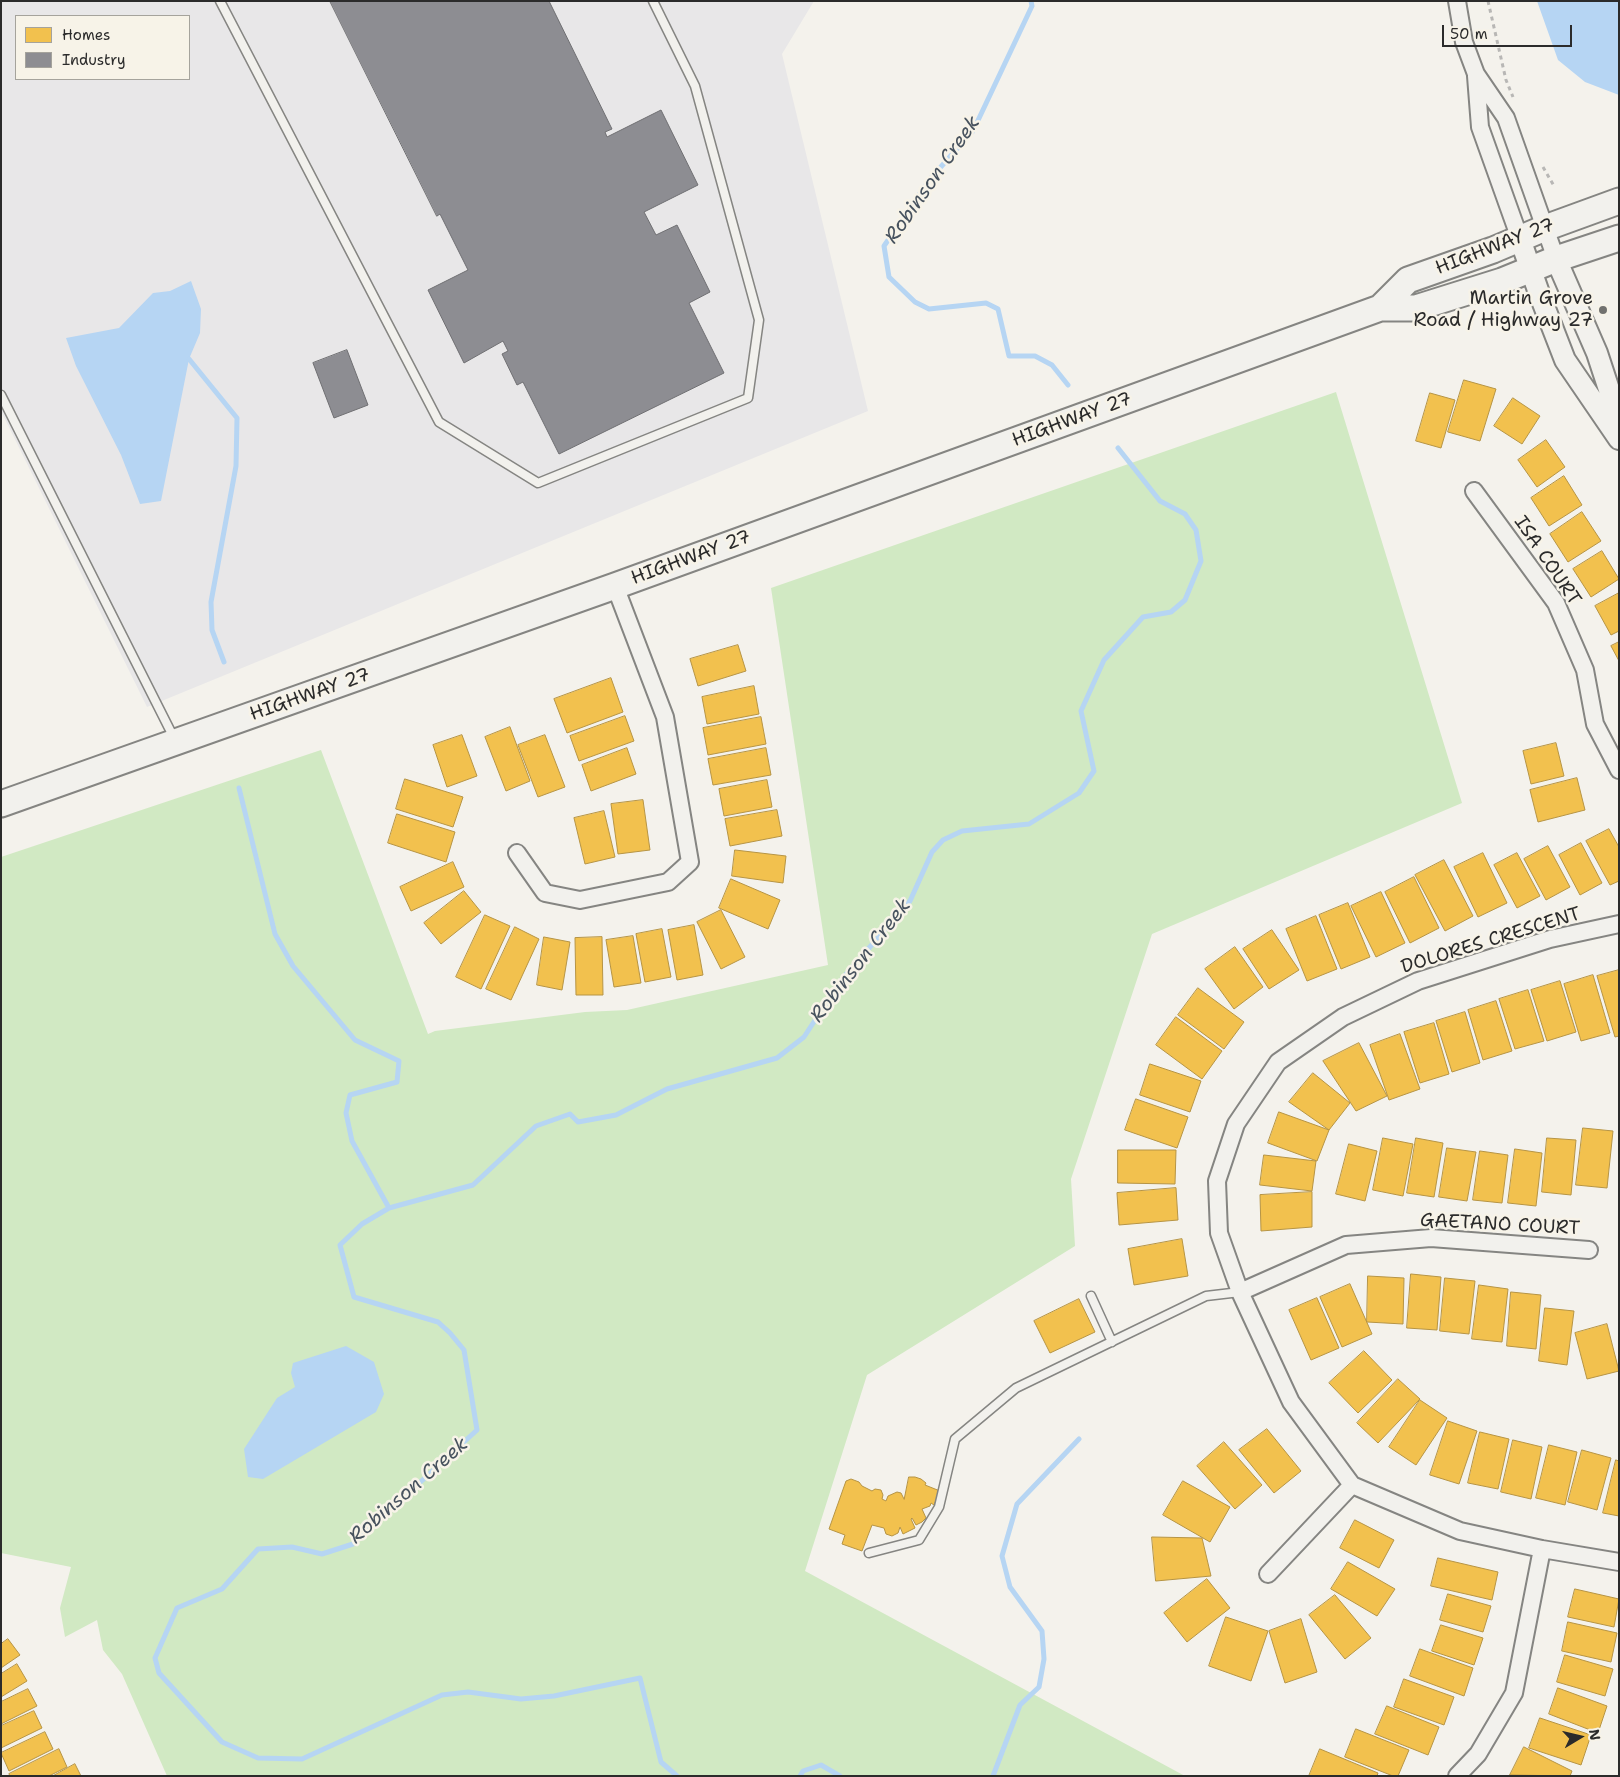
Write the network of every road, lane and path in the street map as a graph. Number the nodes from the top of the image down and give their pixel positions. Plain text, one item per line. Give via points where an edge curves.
1 (220, 1) edge
2 (653, 1) edge
3 (1457, 1) edge
4 (1488, 1) edge
5 (1476, 74) junction
6 (1514, 98) dead end
7 (1540, 161) dead end
8 (1554, 186) dead end
9 (1619, 201) edge
10 (1545, 228) junction
11 (1520, 238) junction
12 (1619, 238) edge
13 (1556, 259) junction
14 (1530, 270) junction
15 (1380, 308) junction
16 (1, 395) edge
17 (1619, 420) edge
18 (1619, 439) edge
19 (1474, 491) dead end
20 (615, 586) junction
21 (176, 742) junction
22 (1619, 770) edge
23 (1, 804) edge
24 (517, 853) dead end
25 (1619, 924) edge
26 (1589, 1250) dead end
27 (1240, 1292) junction
28 (1091, 1296) dead end
29 (1112, 1342) junction
30 (1352, 1485) junction
31 (1542, 1549) junction
32 (869, 1554) dead end
33 (1619, 1562) edge
34 (1268, 1574) dead end
35 (1457, 1776) edge

1 - 2 lane via 439,422 538,483 748,398 759,320 695,86
3 - 5 street via 1464,42
4 - 6 path via 1506,80
5 - 10 street via 1506,118
5 - 11 street via 1480,126
7 - 8 path
9 - 10 main road, HIGHWAY 27
10 - 11 main road, HIGHWAY 27
10 - 13 street
11 - 14 street
11 - 15 main road, HIGHWAY 27 via 1408,280
12 - 13 main road, HIGHWAY 27
13 - 14 main road, HIGHWAY 27
13 - 17 street via 1597,353
14 - 15 main road, HIGHWAY 27 via 1416,308
14 - 18 street via 1565,360
15 - 20 main road, HIGHWAY 27
16 - 21 lane
19 - 22 street, ISA COURT via 1556,603 1585,670 1595,724
20 - 21 main road, HIGHWAY 27
20 - 24 street via 665,717 690,862 668,882 580,900 545,893
21 - 23 main road, HIGHWAY 27
25 - 27 street, DOLORES CRESCENT via 1550,939 1418,981 1343,1017 1278,1062 1236,1124 1217,1181 1219,1233
26 - 27 street, GAETANO COURT via 1431,1238 1346,1244
27 - 29 lane via 1206,1296
27 - 30 street, DOLORES CRESCENT via 1291,1402
28 - 29 lane
29 - 32 lane via 1016,1388 955,1439 939,1508 919,1540
30 - 31 street via 1460,1531
30 - 34 street
31 - 33 street
31 - 35 street via 1514,1693 1478,1754

